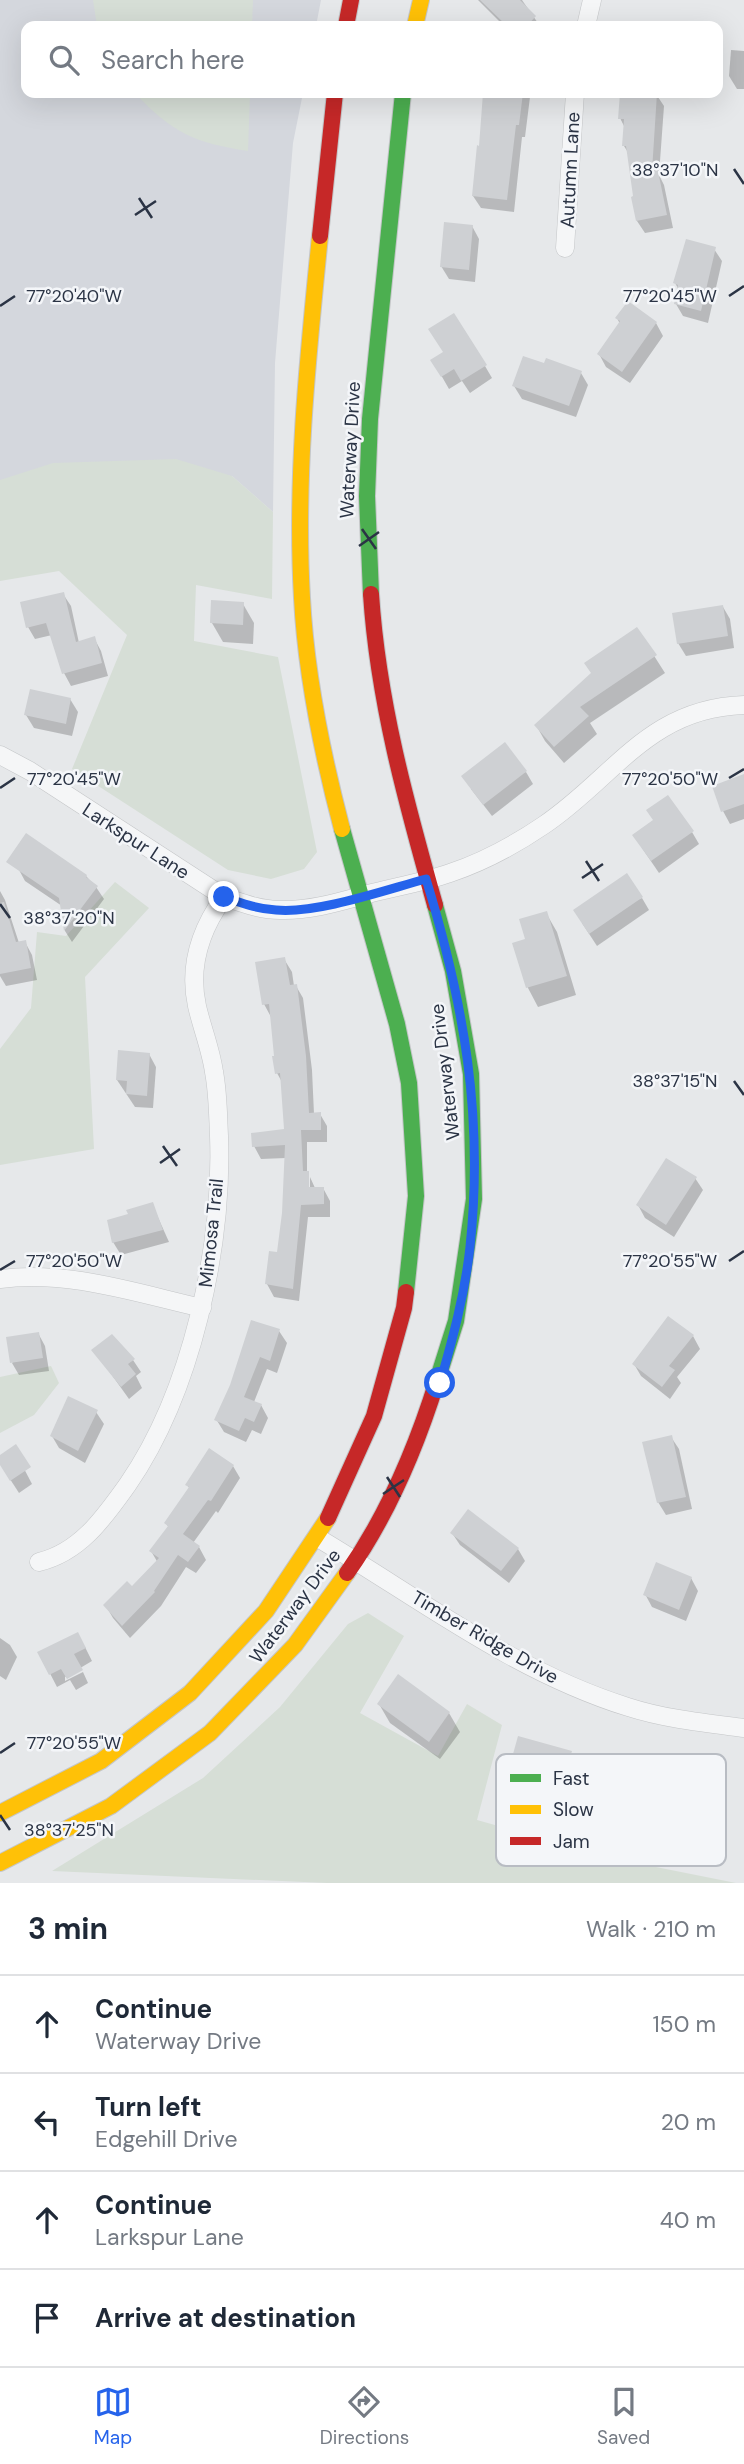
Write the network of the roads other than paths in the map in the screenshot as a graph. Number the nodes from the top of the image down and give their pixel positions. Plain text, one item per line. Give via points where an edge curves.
1 (351, 0) edge
2 (421, 0) edge
3 (592, 0) edge
4 (347, 21) edge
5 (416, 21) edge
6 (587, 21) edge
7 (334, 98) edge
8 (403, 98) edge
9 (575, 98) edge
10 (565, 248) dead end
11 (744, 705) edge
12 (0, 755) edge
13 (426, 879) junction
14 (361, 896) junction
15 (224, 897) junction
16 (0, 1279) edge
17 (202, 1308) junction
18 (318, 1538) junction
19 (356, 1561) junction
20 (39, 1562) dead end
21 (744, 1728) edge
22 (0, 1813) edge
23 (0, 1863) edge

1 - 4 main road
2 - 5 main road
3 - 6 street
7 - 14 main road, Waterway Drive via 304,392 300,577 321,737
8 - 13 main road, Waterway Drive via 369,436 367,518 378,672
9 - 10 street, Autumn Lane
11 - 13 street, Larkspur Lane via 707,711 653,734 545,825 465,867
12 - 15 street, Larkspur Lane
13 - 14 street, Larkspur Lane
13 - 19 main road, Waterway Drive via 461,1010 470,1073 475,1137 470,1250 457,1323 419,1441
14 - 15 street, Larkspur Lane via 278,911
14 - 18 main road, Waterway Drive via 409,1084 414,1141 412,1248 404,1308 373,1424
15 - 17 street, Mimosa Trail via 204,930 194,967 197,1003 215,1073 219,1138 215,1229
16 - 17 street via 48,1277 89,1282
17 - 20 street, Mimosa Trail via 164,1416 138,1470 83,1540 65,1553
18 - 19 street, Timber Ridge Drive
18 - 22 main road, Waterway Drive via 254,1627 161,1717 64,1783
19 - 21 street, Timber Ridge Drive via 547,1676 631,1708
19 - 23 main road, Waterway Drive via 277,1667 193,1749 102,1813

